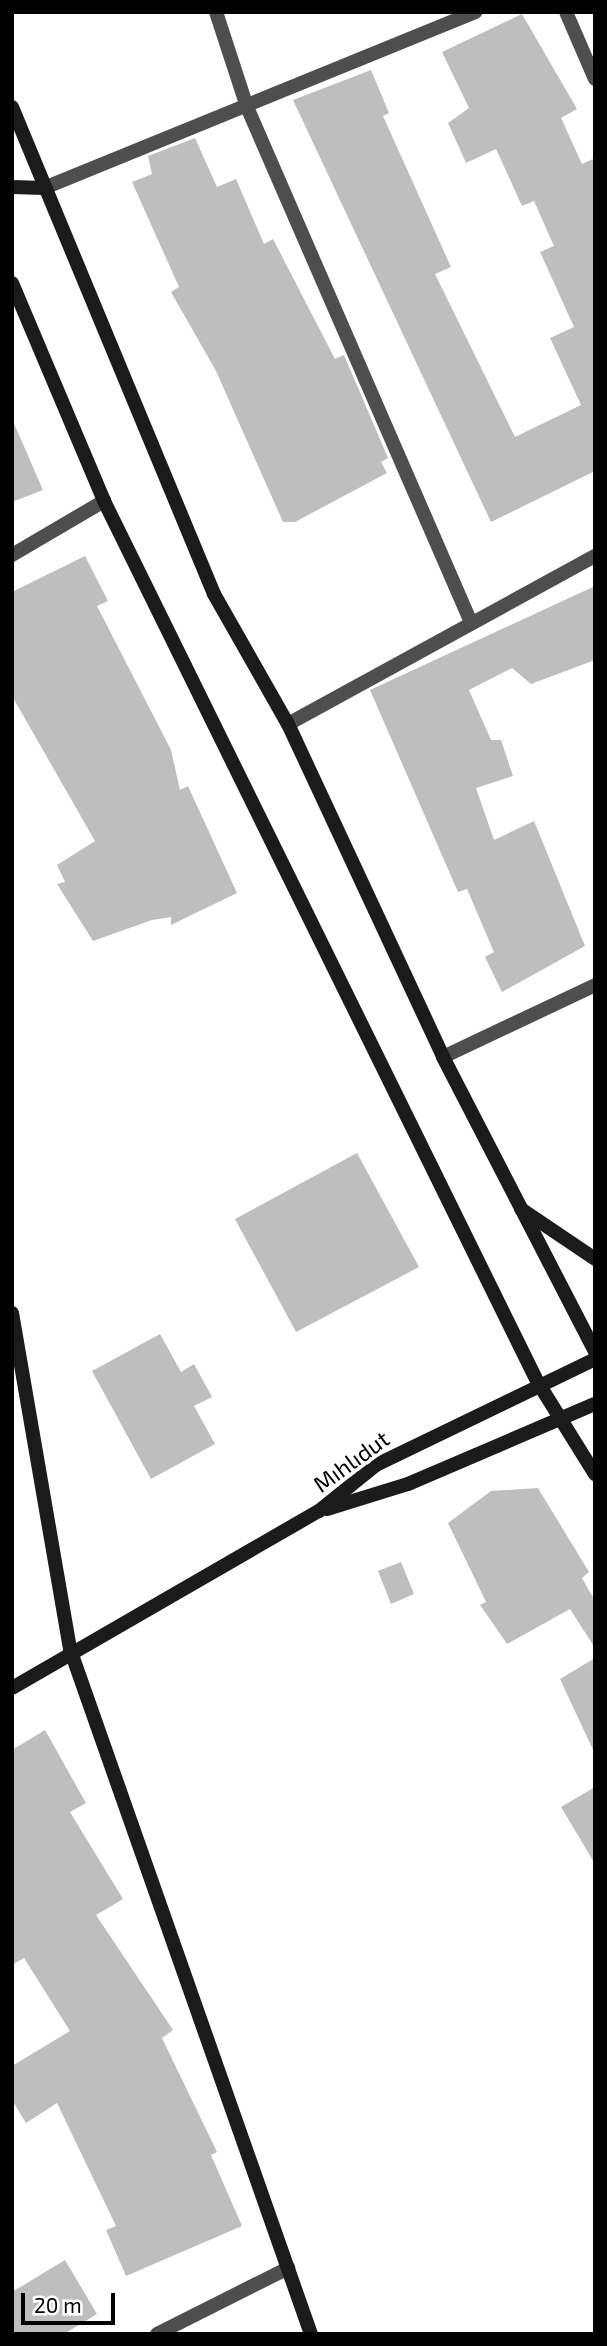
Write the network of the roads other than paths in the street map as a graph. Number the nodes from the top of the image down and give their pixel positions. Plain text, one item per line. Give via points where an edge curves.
1 (216, 12) edge
2 (475, 12) edge
3 (566, 12) edge
4 (595, 79) edge
5 (12, 107) edge
6 (247, 107) junction
7 (12, 187) edge
8 (44, 188) junction
9 (12, 283) edge
10 (104, 501) junction
11 (12, 555) edge
12 (595, 556) edge
13 (470, 620) junction
14 (288, 724) junction
15 (595, 985) edge
16 (443, 1057) junction
17 (515, 1203) junction
18 (595, 1259) edge
19 (13, 1318) edge
20 (595, 1352) edge
21 (595, 1359) edge
22 (537, 1381) junction
23 (595, 1404) edge
24 (562, 1415) junction
25 (595, 1474) edge
26 (319, 1511) junction
27 (70, 1649) junction
28 (12, 1688) edge
29 (288, 2268) junction
30 (157, 2334) edge
31 (311, 2334) edge

1 - 6 street
2 - 6 street
3 - 4 street
5 - 8 main road
6 - 8 street
6 - 13 street
7 - 8 main road
8 - 14 main road via 214,594
9 - 10 main road
10 - 11 street
10 - 22 main road
12 - 13 street
13 - 14 street
14 - 16 main road
15 - 16 street
16 - 17 main road
17 - 18 main road
17 - 20 main road
19 - 27 main road
21 - 22 main road, Mıhlıdut
22 - 24 main road
22 - 26 main road, Mıhlıdut via 376,1465
23 - 24 main road, Mıhlıdut
24 - 25 main road
24 - 26 main road, Mıhlıdut via 408,1484
26 - 27 main road
27 - 28 main road
27 - 29 main road
29 - 30 street
29 - 31 main road

